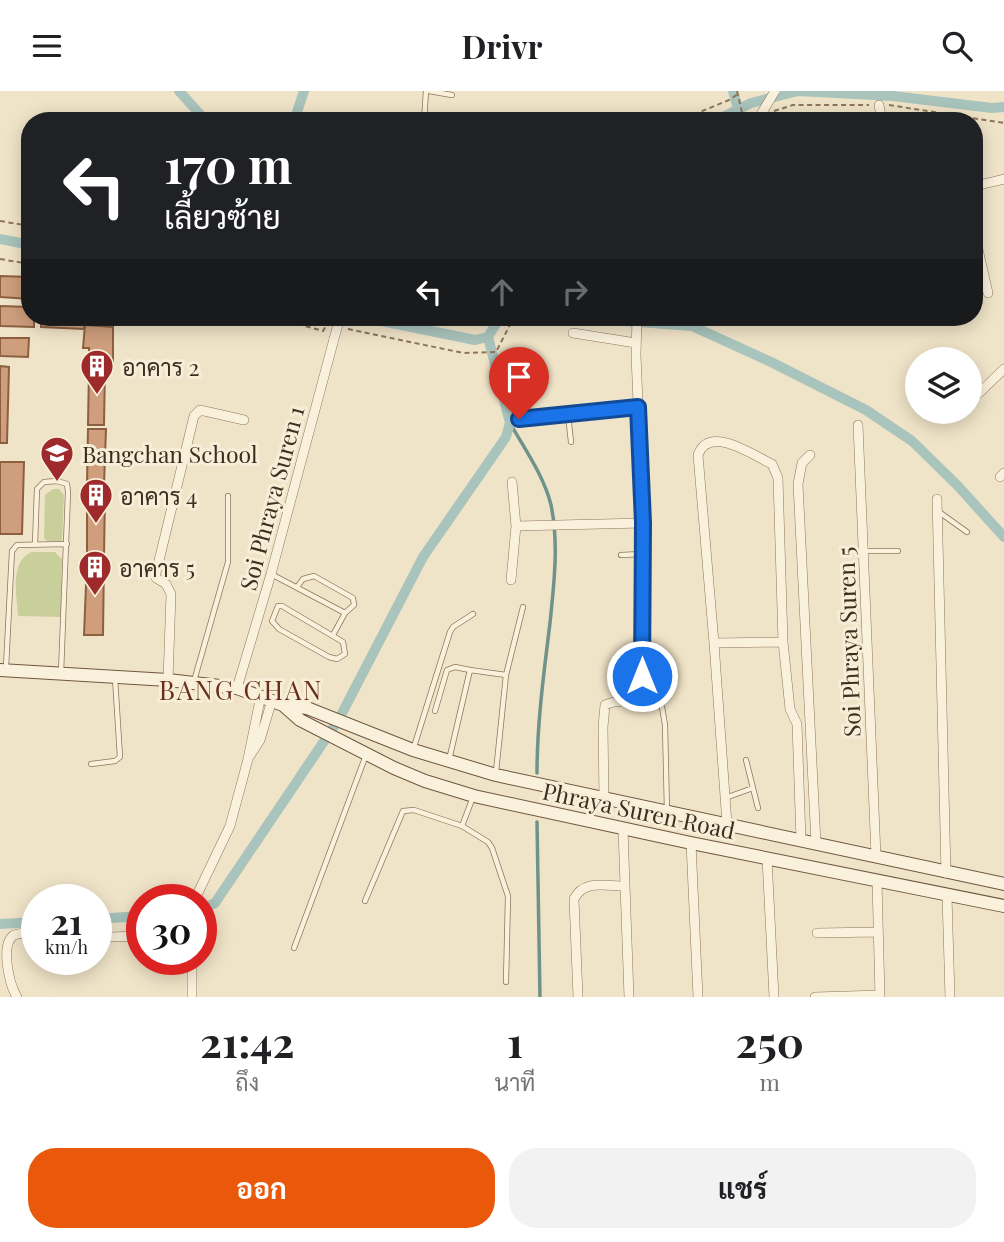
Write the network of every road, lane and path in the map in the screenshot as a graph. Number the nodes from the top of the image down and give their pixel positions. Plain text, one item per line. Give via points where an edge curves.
1 (428, 91) edge
2 (775, 91) edge
3 (737, 92) edge
4 (452, 95) dead end
5 (879, 105) dead end
6 (425, 112) edge
7 (700, 112) edge
8 (742, 112) edge
9 (762, 112) edge
10 (880, 112) edge
11 (1004, 179) edge
12 (983, 184) edge
13 (0, 221) edge
14 (21, 224) edge
15 (0, 259) edge
16 (21, 262) edge
17 (983, 271) edge
18 (988, 293) dead end
19 (305, 326) edge
20 (326, 326) edge
21 (338, 326) edge
22 (509, 326) edge
23 (637, 326) edge
24 (342, 327) dead end
25 (573, 333) dead end
26 (636, 340) junction
27 (1004, 369) edge
28 (982, 390) edge
29 (638, 407) junction
30 (568, 414) junction
31 (519, 419) dead end
32 (244, 420) dead end
33 (858, 425) dead end
34 (570, 442) dead end
35 (810, 455) dead end
36 (512, 482) dead end
37 (228, 496) dead end
38 (937, 499) dead end
39 (938, 512) junction
40 (643, 523) junction
41 (516, 526) junction
42 (967, 532) dead end
43 (35, 544) junction
44 (67, 544) junction
45 (864, 551) junction
46 (898, 551) dead end
47 (643, 554) junction
48 (621, 555) dead end
49 (271, 574) junction
50 (511, 580) dead end
51 (297, 587) junction
52 (523, 607) dead end
53 (345, 613) junction
54 (473, 614) dead end
55 (333, 635) junction
56 (783, 642) junction
57 (714, 643) junction
58 (3, 670) edge
59 (470, 670) junction
60 (61, 674) junction
61 (506, 675) junction
62 (115, 677) junction
63 (168, 680) junction
64 (194, 682) junction
65 (237, 688) junction
66 (272, 700) junction
67 (662, 707) dead end
68 (435, 711) dead end
69 (413, 750) junction
70 (367, 754) junction
71 (746, 759) dead end
72 (449, 761) junction
73 (91, 764) dead end
74 (496, 775) junction
75 (753, 788) junction
76 (474, 796) junction
77 (725, 798) junction
78 (604, 799) junction
79 (758, 808) dead end
80 (667, 811) junction
81 (727, 824) junction
82 (462, 826) junction
83 (623, 829) junction
84 (801, 840) junction
85 (691, 843) junction
86 (817, 843) junction
87 (876, 856) junction
88 (767, 858) junction
89 (946, 873) junction
90 (877, 881) junction
91 (203, 884) edge
92 (1004, 884) edge
93 (625, 886) junction
94 (947, 896) junction
95 (365, 901) dead end
96 (1004, 906) edge
97 (878, 932) junction
98 (817, 933) dead end
99 (21, 934) edge
100 (294, 948) dead end
101 (192, 975) edge
102 (506, 982) dead end
103 (880, 996) edge
104 (17, 997) edge
105 (192, 997) edge
106 (578, 997) edge
107 (629, 997) edge
108 (698, 997) edge
109 (774, 997) edge
110 (815, 997) edge
111 (950, 997) edge

1 - 4 lane
1 - 6 lane
2 - 9 street, bridge
3 - 7 path
3 - 8 path, bridge
5 - 10 street
11 - 12 street
13 - 14 path
15 - 16 path
17 - 18 street
19 - 20 path via 323,331
21 - 49 street, Soi Phraya Suren 1, bridge
22 - 24 path via 496,352 463,353
23 - 26 street
25 - 26 street
26 - 29 street
27 - 28 street
29 - 30 street
29 - 40 street
30 - 31 street
30 - 34 lane
32 - 63 street via 200,410 194,416 156,573 171,594
33 - 45 street, Soi Phraya Suren 5
35 - 86 street via 802,463 798,484
36 - 41 street
37 - 64 lane via 228,562
38 - 39 street
39 - 42 lane
39 - 89 street
40 - 41 street
40 - 47 street
41 - 50 street
43 - 44 lane
43 - 44 lane via 37,489 44,482 57,481 68,487
43 - 58 lane via 17,545 12,551
44 - 60 lane
45 - 46 lane
45 - 87 street, Soi Phraya Suren 5
47 - 48 lane
47 - 78 street via 642,690 626,702 605,705
49 - 51 lane
49 - 65 street, Soi Phraya Suren 1
51 - 53 lane
51 - 53 lane via 309,576 323,580 353,598 354,604
52 - 61 lane
53 - 55 lane
54 - 69 lane via 450,632
55 - 55 lane via 346,648 337,659 279,629 272,621 275,610 282,606
56 - 57 street
56 - 57 street via 776,470 772,464 716,440 706,442 698,455
56 - 84 street via 790,709 797,724
57 - 77 street
58 - 60 street, Phraya Suren Road
59 - 61 lane
59 - 68 lane via 447,670
59 - 72 lane
60 - 62 street, Phraya Suren Road
61 - 74 lane
62 - 63 street, Phraya Suren Road
62 - 73 lane via 120,757
63 - 64 street, Phraya Suren Road
64 - 65 street, Phraya Suren Road
65 - 66 street, Phraya Suren Road
66 - 69 street, Phraya Suren Road via 307,708
66 - 70 street, Phraya Suren Road via 300,720
66 - 91 street via 260,740 248,758 230,826
67 - 80 lane
69 - 72 street, Phraya Suren Road
70 - 76 street, Phraya Suren Road via 425,781
70 - 100 lane
71 - 75 lane
72 - 74 street, Phraya Suren Road
74 - 78 street, Phraya Suren Road
75 - 77 lane
75 - 79 lane
76 - 82 lane
76 - 83 street, Phraya Suren Road
77 - 81 street
78 - 80 street, Phraya Suren Road
80 - 81 street, Phraya Suren Road
81 - 84 street, Phraya Suren Road
82 - 95 lane via 414,810 403,811
82 - 102 lane via 488,842 506,886
83 - 85 street, Phraya Suren Road
83 - 93 street
84 - 86 street, Phraya Suren Road
85 - 88 street, Phraya Suren Road
85 - 108 street
86 - 87 street, Phraya Suren Road
87 - 89 street, Phraya Suren Road
88 - 90 street, Phraya Suren Road
88 - 109 street
89 - 92 street, Phraya Suren Road
89 - 94 street
90 - 94 street, Phraya Suren Road
90 - 97 street
93 - 106 street via 585,885 574,899
93 - 107 street
94 - 96 street, Phraya Suren Road
94 - 111 street
97 - 98 street
97 - 103 street
99 - 104 street via 8,941 5,953 9,982
101 - 105 street
103 - 110 street

